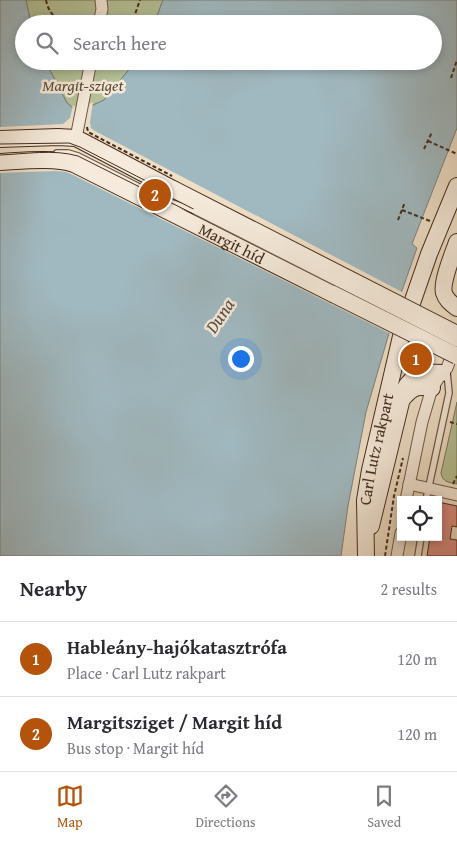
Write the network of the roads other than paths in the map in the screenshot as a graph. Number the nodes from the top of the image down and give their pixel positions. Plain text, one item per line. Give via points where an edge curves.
1 (89, 70) edge
2 (76, 138) junction
3 (0, 139) edge
4 (0, 144) edge
5 (54, 153) dead end
6 (27, 154) dead end
7 (36, 154) dead end
8 (0, 162) edge
9 (457, 186) edge
10 (173, 189) junction
11 (195, 211) junction
12 (457, 242) edge
13 (457, 308) edge
14 (422, 326) junction
15 (457, 336) edge
16 (457, 344) edge
17 (451, 363) edge
18 (432, 388) junction
19 (401, 400) junction
20 (408, 484) junction
21 (427, 494) edge
22 (457, 495) edge
23 (406, 496) edge
24 (400, 541) edge
25 (420, 541) edge
26 (366, 551) edge
27 (397, 556) edge
28 (418, 556) edge

1 - 2 street
2 - 3 main road, Margit híd
2 - 10 main road, Margit híd
4 - 11 lane, Margit híd via 69,143 80,146 171,193
5 - 11 lane, Margit híd via 78,156 167,201
6 - 7 lane
8 - 17 main road, Margit híd, bridge via 58,160 74,164
9 - 26 main road, Carl Lutz rakpart via 402,332 365,500
10 - 11 lane, Margit híd, bridge
10 - 15 main road, Margit híd, bridge
11 - 14 lane, Margit híd, bridge
12 - 13 main road via 443,287 447,299
14 - 15 lane, Margit híd, bridge
14 - 16 lane, Margit híd, bridge
14 - 17 lane, Margit híd, bridge
16 - 17 street
17 - 18 street
17 - 19 main road via 418,375 407,384
17 - 21 lane via 449,393
18 - 19 main road via 414,388
18 - 20 street
19 - 26 main road
20 - 21 street
20 - 23 street
21 - 22 street
24 - 27 street
25 - 28 lane

